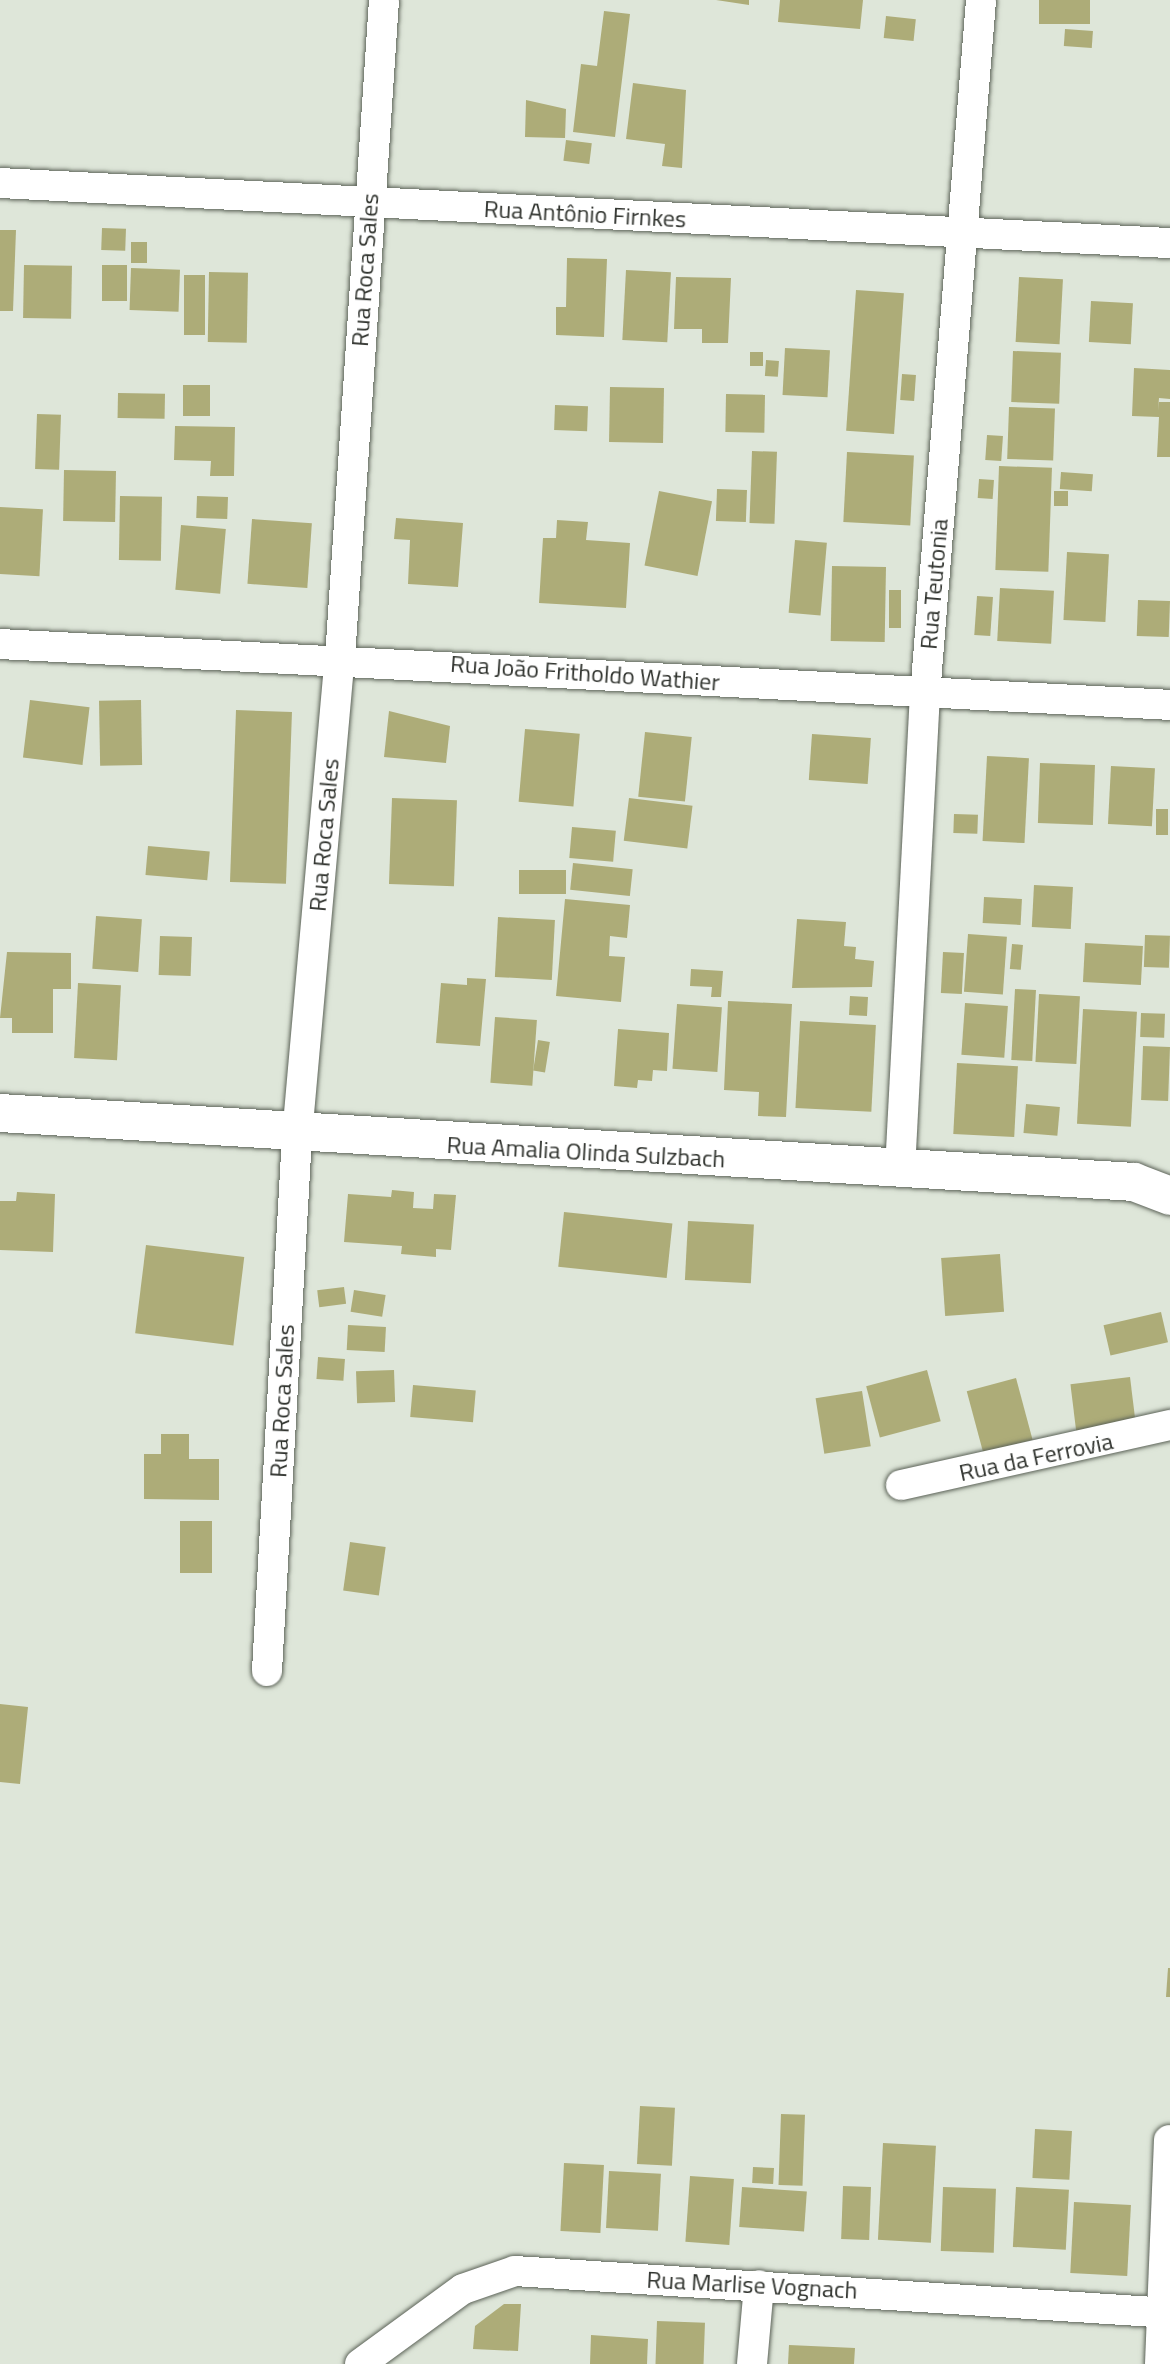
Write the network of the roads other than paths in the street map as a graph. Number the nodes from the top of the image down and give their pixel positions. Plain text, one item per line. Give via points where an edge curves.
1 (384, 0) edge
2 (981, 0) edge
3 (0, 183) edge
4 (369, 203) junction
5 (963, 233) junction
6 (1170, 243) edge
7 (0, 644) edge
8 (340, 657) junction
9 (925, 695) junction
10 (1170, 705) edge
11 (0, 1113) edge
12 (297, 1136) junction
13 (900, 1170) junction
14 (1170, 1196) edge
15 (1170, 1425) edge
16 (901, 1485) dead end
17 (267, 1671) dead end
18 (1168, 2140) edge
19 (759, 2285) junction
20 (1166, 2312) edge
21 (360, 2364) edge
22 (752, 2364) edge
23 (1160, 2364) edge

1 - 4 street, Rua Roca Sales
2 - 5 street, Rua Teutonia
3 - 4 street, Rua Antônio Firnkes
4 - 5 street, Rua Antônio Firnkes
4 - 8 street, Rua Roca Sales
5 - 6 street, Rua Antônio Firnkes
5 - 9 street, Rua Teutonia
7 - 8 street, Rua João Fritholdo Wathier
8 - 9 street, Rua João Fritholdo Wathier
8 - 12 street, Rua Roca Sales
9 - 10 street, Rua João Fritholdo Wathier
9 - 13 street, Rua Teutonia
11 - 12 street, Rua Amalia Olinda Sulzbach
12 - 13 street, Rua Amalia Olinda Sulzbach
12 - 17 street, Rua Roca Sales
13 - 14 street, Rua Amalia Olinda Sulzbach via 1134,1182
15 - 16 street, Rua da Ferrovia
18 - 20 street
19 - 20 street, Rua Marlise Vognach
19 - 21 street, Rua Marlise Vognach via 515,2271 463,2289
19 - 22 street
20 - 23 street

